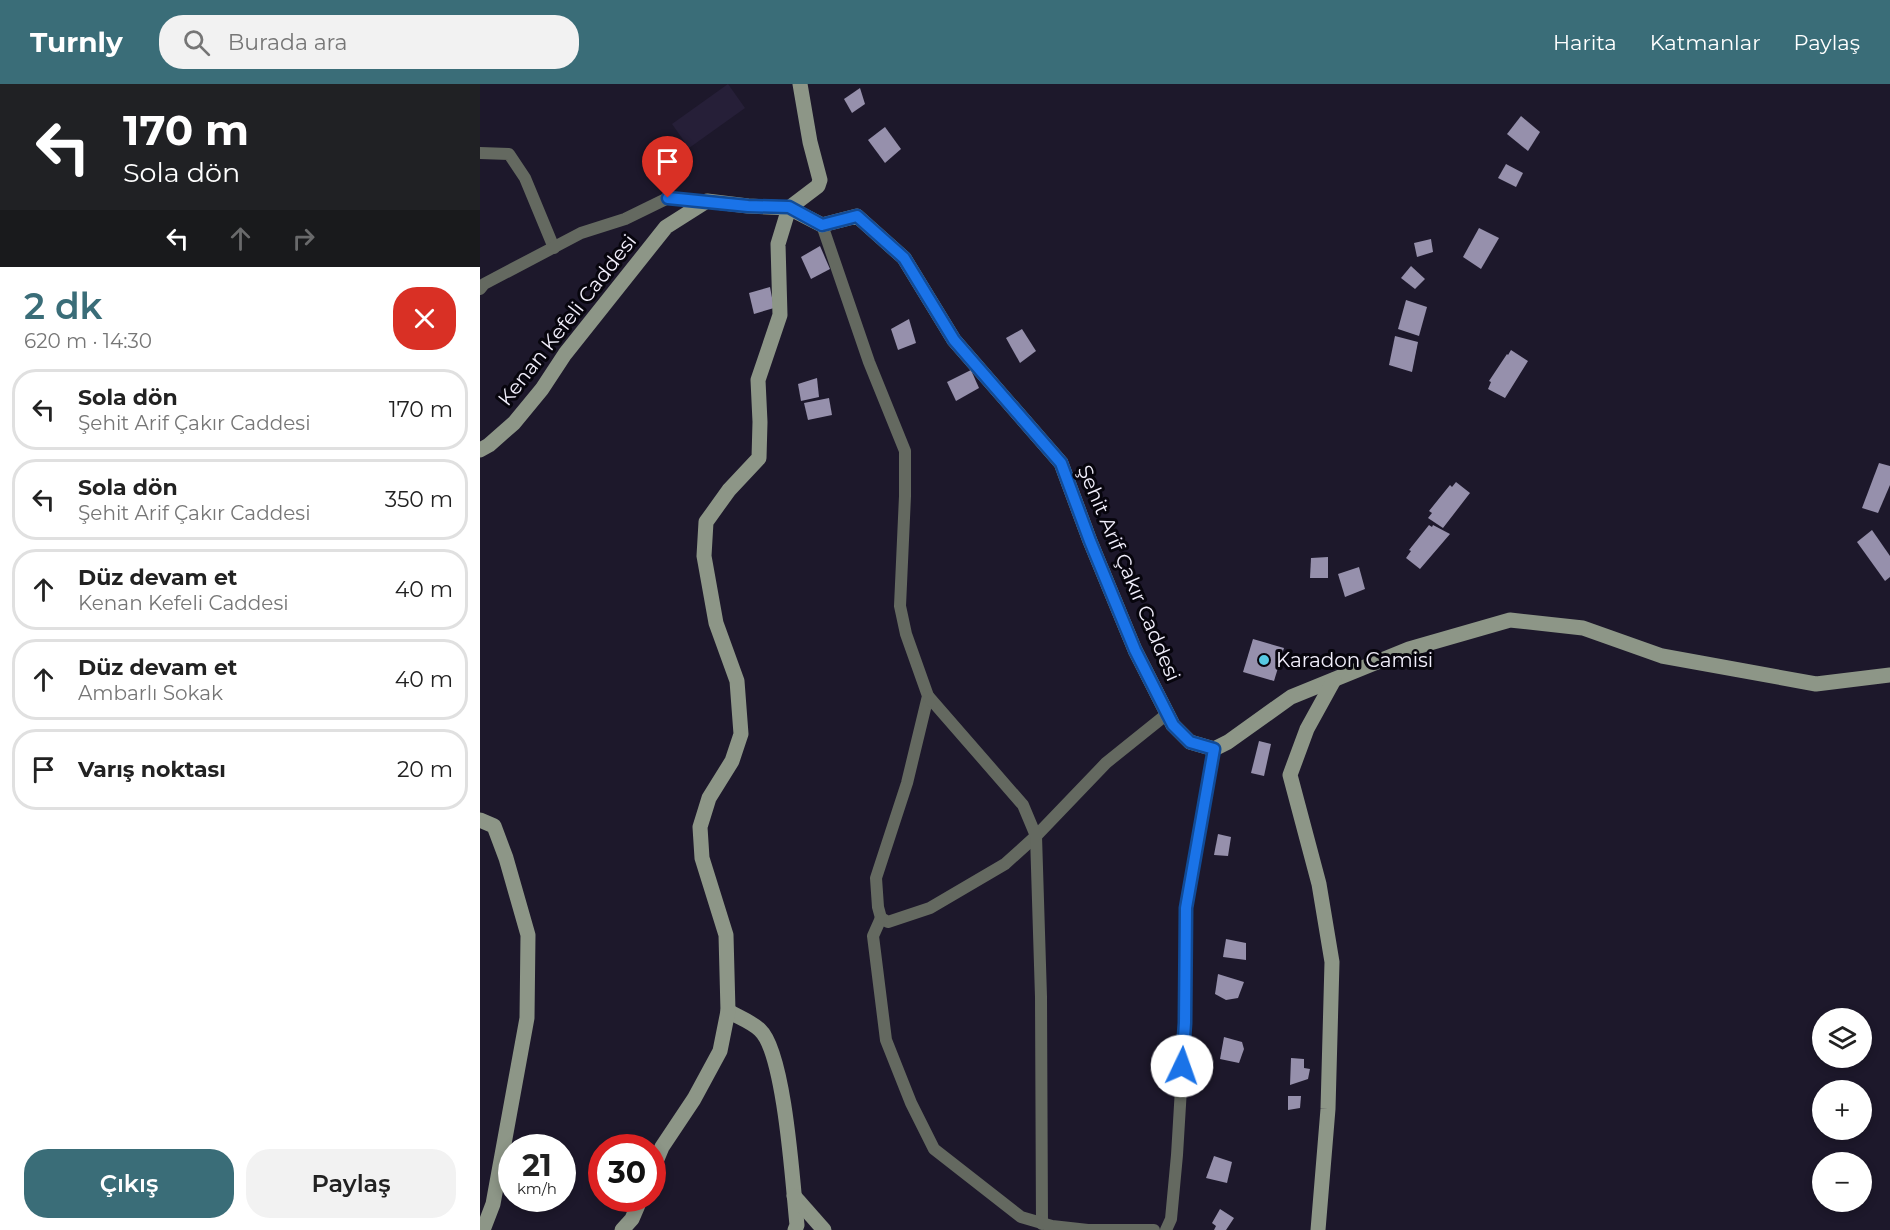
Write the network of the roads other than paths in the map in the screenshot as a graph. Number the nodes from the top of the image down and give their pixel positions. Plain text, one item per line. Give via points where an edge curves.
1 (800, 84) edge
2 (480, 153) edge
3 (706, 201) junction
4 (789, 207) junction
5 (822, 225) junction
6 (554, 248) junction
7 (480, 289) edge
8 (480, 450) edge
9 (1890, 675) edge
10 (1334, 680) junction
11 (928, 696) junction
12 (1167, 714) junction
13 (1214, 749) junction
14 (480, 820) edge
15 (1035, 836) junction
16 (881, 918) junction
17 (728, 1011) junction
18 (666, 1141) edge
19 (794, 1196) junction
20 (635, 1212) edge
21 (1042, 1224) junction
22 (483, 1230) edge
23 (622, 1230) edge
24 (795, 1230) edge
25 (824, 1230) edge
26 (1154, 1230) edge
27 (1166, 1230) edge
28 (1318, 1230) edge

1 - 4 street via 820,180 818,186
2 - 6 street via 509,154 525,178
3 - 4 street
3 - 6 street via 668,198
3 - 8 street, Kenan Kefeli Caddesi via 666,227 514,423
4 - 5 street
4 - 17 street via 778,244 780,315 758,381 759,458 706,522 704,556 716,623 738,681 741,734 732,761 709,798 700,827 702,858 726,935
5 - 11 street via 869,362 905,451 900,606
5 - 12 street, Şehit Arif Çakır Caddesi via 857,216 904,258 954,340 1061,463 1135,650
6 - 7 street
9 - 10 street via 1816,684 1662,656 1583,628 1510,620 1409,649
10 - 13 street via 1291,697
10 - 28 street via 1307,729 1290,775 1319,884 1332,962 1328,1109
11 - 15 street via 1023,806
11 - 16 street via 907,783 876,878
12 - 13 street, Şehit Arif Çakır Caddesi via 1190,742
12 - 15 street via 1106,763
13 - 27 street via 1186,908 1185,1023 1177,1155 1171,1219
14 - 22 street via 494,825 528,935 527,1018 493,1203
15 - 16 street via 1005,864 930,908 888,922
15 - 21 street via 1041,997
16 - 21 street via 873,936 886,1040 934,1149 1021,1218
17 - 18 street via 720,1050
17 - 19 street via 760,1030 770,1044 784,1105
19 - 24 street
19 - 25 street
20 - 23 street
21 - 26 street via 1088,1230

